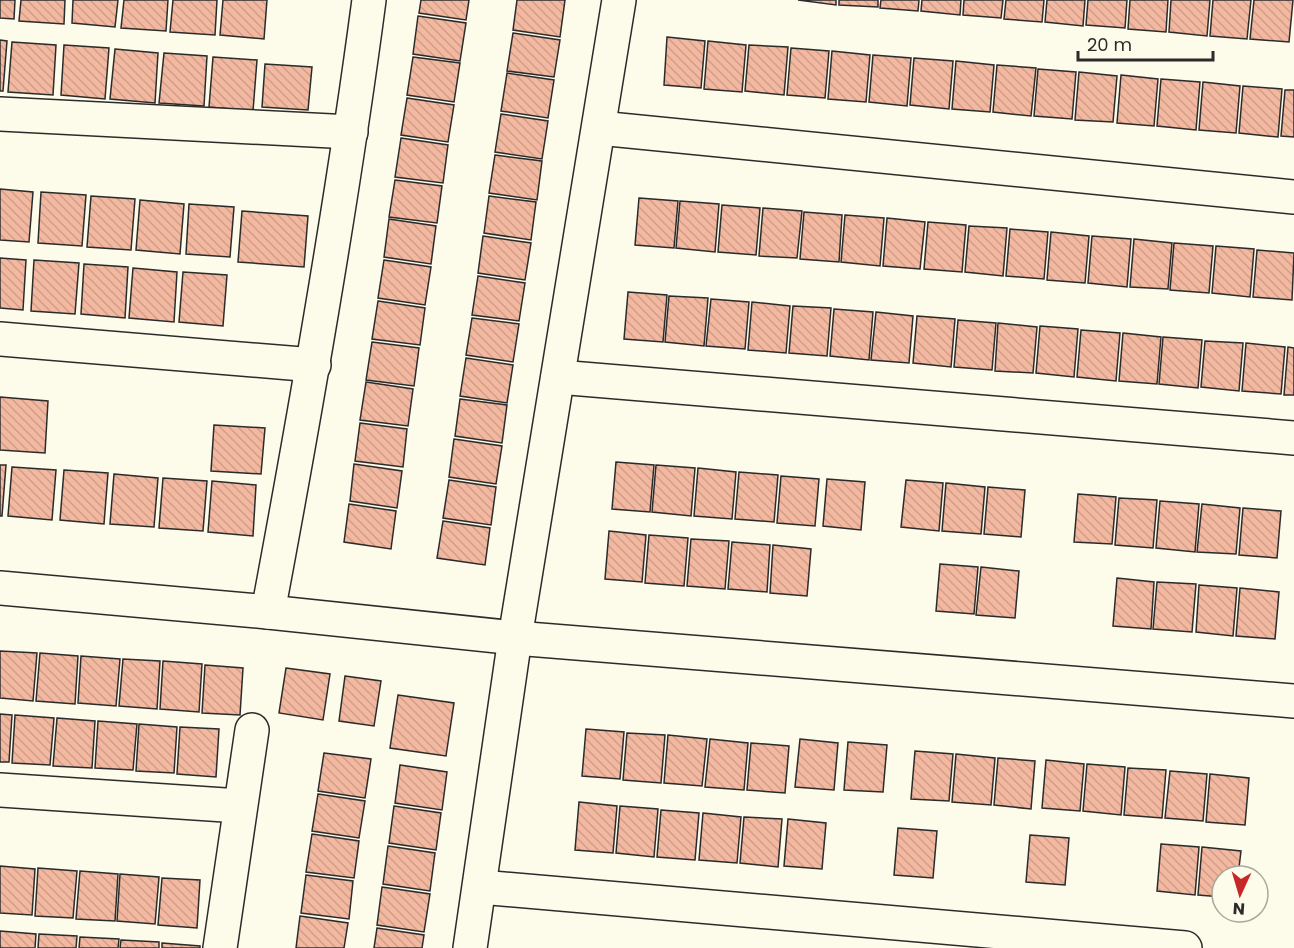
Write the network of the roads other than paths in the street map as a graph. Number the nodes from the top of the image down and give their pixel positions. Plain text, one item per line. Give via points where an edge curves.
1 (369, 0) edge
2 (619, 0) edge
3 (0, 114) edge
4 (599, 128) junction
5 (351, 132) junction
6 (1294, 197) edge
7 (0, 339) edge
8 (314, 365) junction
9 (558, 377) junction
10 (1294, 438) edge
11 (0, 588) edge
12 (268, 612) junction
13 (515, 638) junction
14 (1294, 701) edge
15 (252, 729) dead end
16 (0, 790) edge
17 (240, 806) junction
18 (480, 887) junction
19 (220, 948) edge
20 (470, 948) edge
21 (1185, 948) edge

1 - 5 street
2 - 4 street
3 - 5 street
4 - 6 street
4 - 9 street
5 - 8 street
7 - 8 street
8 - 12 street
9 - 10 street
9 - 13 street
11 - 12 street
12 - 13 street
13 - 14 street
13 - 18 street
15 - 17 street
16 - 17 street
17 - 19 street
18 - 20 street
18 - 21 street

